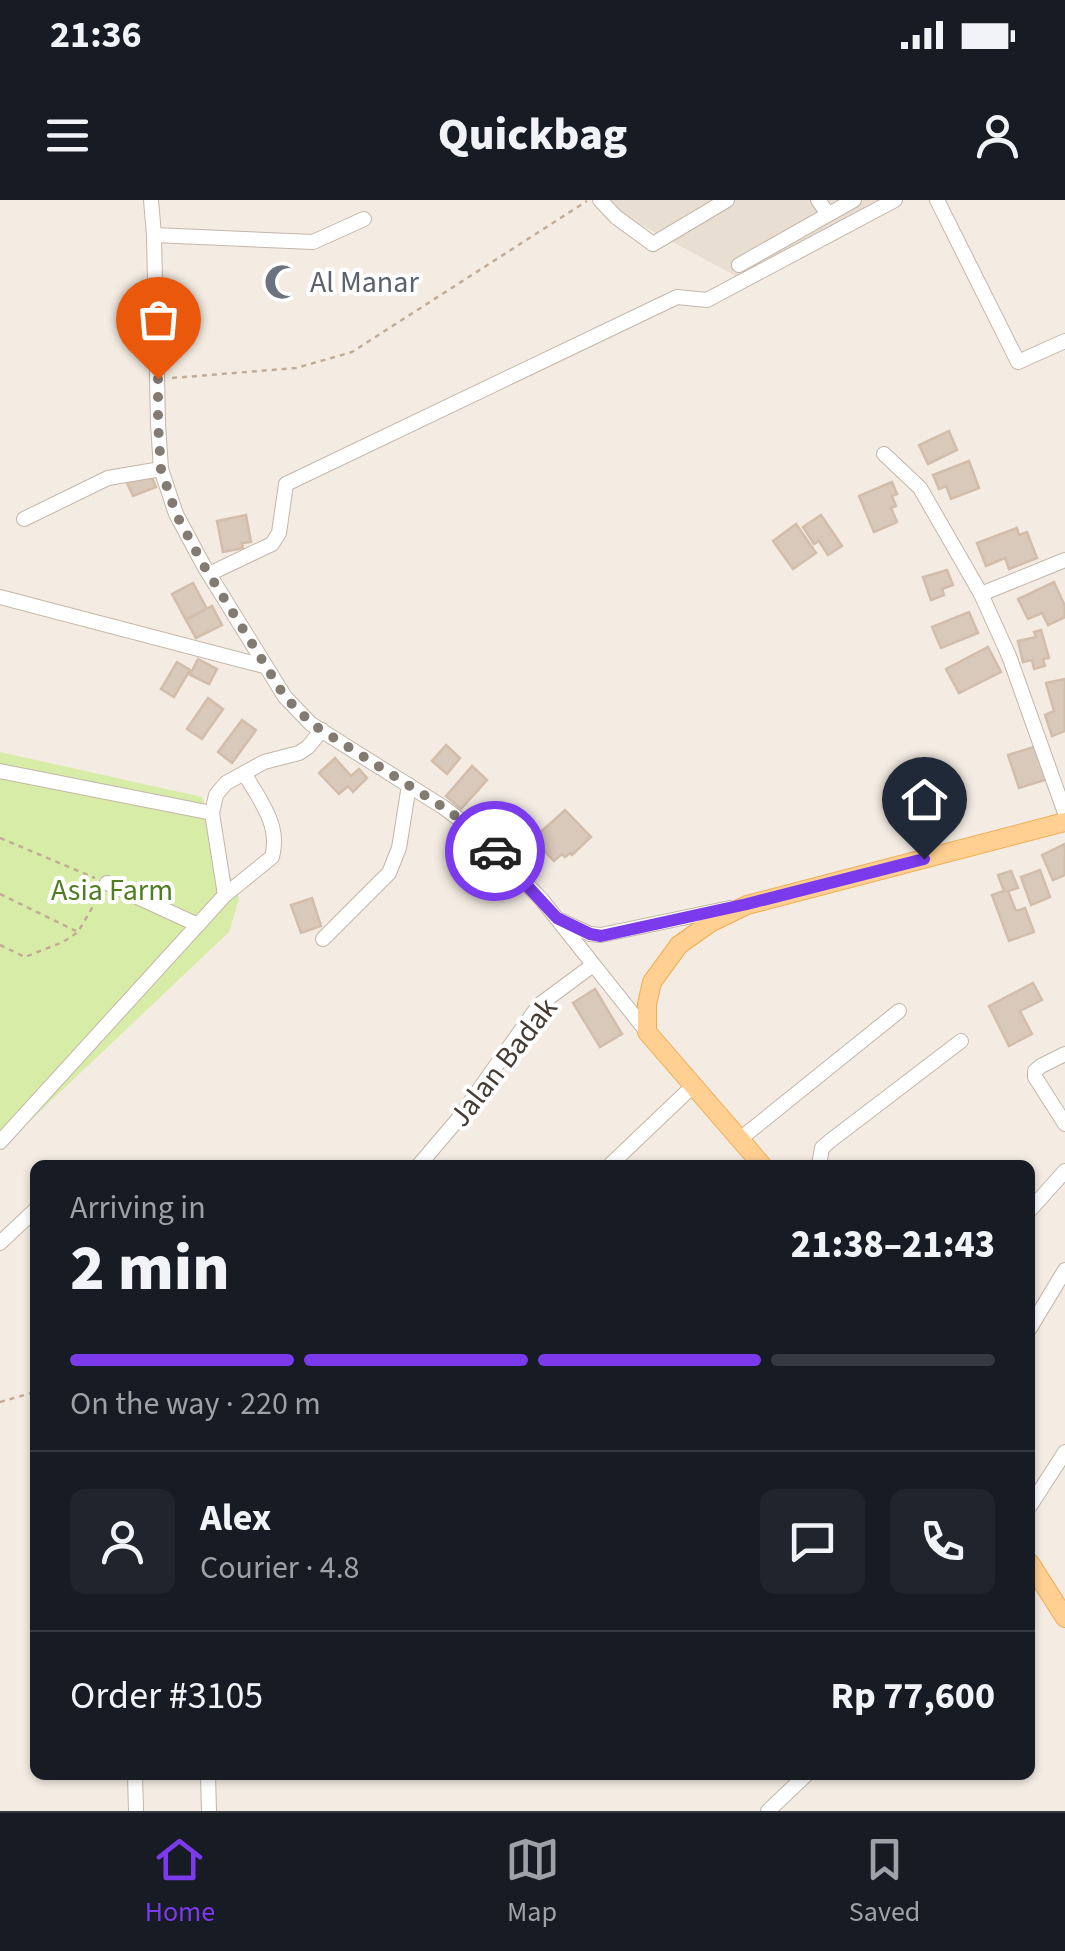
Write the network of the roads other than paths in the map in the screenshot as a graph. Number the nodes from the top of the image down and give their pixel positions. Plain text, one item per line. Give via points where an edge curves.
1 (151, 200) edge
2 (600, 200) edge
3 (727, 200) edge
4 (818, 200) edge
5 (854, 200) edge
6 (895, 200) edge
7 (937, 200) edge
8 (828, 214) junction
9 (364, 219) dead end
10 (154, 235) junction
11 (739, 265) dead end
12 (1065, 341) edge
13 (884, 454) dead end
14 (161, 469) junction
15 (24, 519) dead end
16 (1065, 560) edge
17 (209, 574) junction
18 (982, 594) junction
19 (0, 597) edge
20 (264, 666) junction
21 (322, 730) junction
22 (0, 771) edge
23 (244, 773) junction
24 (409, 785) junction
25 (1065, 812) edge
26 (212, 813) junction
27 (1065, 822) edge
28 (107, 883) road end
29 (225, 895) junction
30 (747, 904) junction
31 (557, 918) junction
32 (198, 925) junction
33 (323, 939) dead end
34 (593, 965) junction
35 (899, 1012) dead end
36 (647, 1032) junction
37 (960, 1041) dead end
38 (1065, 1054) edge
39 (694, 1085) junction
40 (1065, 1124) edge
41 (740, 1139) junction
42 (0, 1142) edge
43 (423, 1160) edge
44 (615, 1160) edge
45 (758, 1160) edge
46 (820, 1160) edge
47 (1065, 1171) edge
48 (1035, 1204) edge
49 (30, 1215) edge
50 (0, 1243) edge
51 (1065, 1270) edge
52 (1035, 1320) edge
53 (1065, 1452) edge
54 (1035, 1498) edge
55 (1035, 1571) edge
56 (1065, 1618) edge
57 (135, 1780) edge
58 (208, 1780) edge
59 (801, 1780) edge
60 (773, 1809) edge
61 (136, 1811) edge
62 (208, 1811) edge

1 - 10 street
2 - 3 street via 653,244
4 - 8 street
5 - 8 street
6 - 17 street via 707,300 677,297 286,484 280,533 272,544
7 - 12 street via 1018,362
8 - 11 street
9 - 10 street via 313,242
10 - 14 street
13 - 18 street via 920,488
14 - 15 street via 108,478
14 - 17 street via 176,514
16 - 18 street
17 - 20 street
18 - 25 street
19 - 20 street
20 - 21 street via 285,697
21 - 23 street via 299,753
21 - 24 street
22 - 26 street
23 - 26 street via 216,795
23 - 29 street via 272,822 275,848
24 - 31 street via 475,830
24 - 33 street via 389,873
26 - 29 street
27 - 30 main road
28 - 32 street
29 - 32 street
30 - 31 street via 601,936
30 - 36 main road via 679,946 652,982
31 - 34 street
32 - 42 street
34 - 36 street
34 - 43 street, Jalan Badak via 539,1005
35 - 41 street
36 - 39 main road
37 - 46 street via 830,1141
38 - 40 street via 1041,1066 1035,1077
39 - 41 main road
39 - 44 street
41 - 45 main road
47 - 48 street
49 - 50 street
51 - 52 street
53 - 54 street
55 - 56 main road
57 - 61 street
58 - 62 street
59 - 60 street

